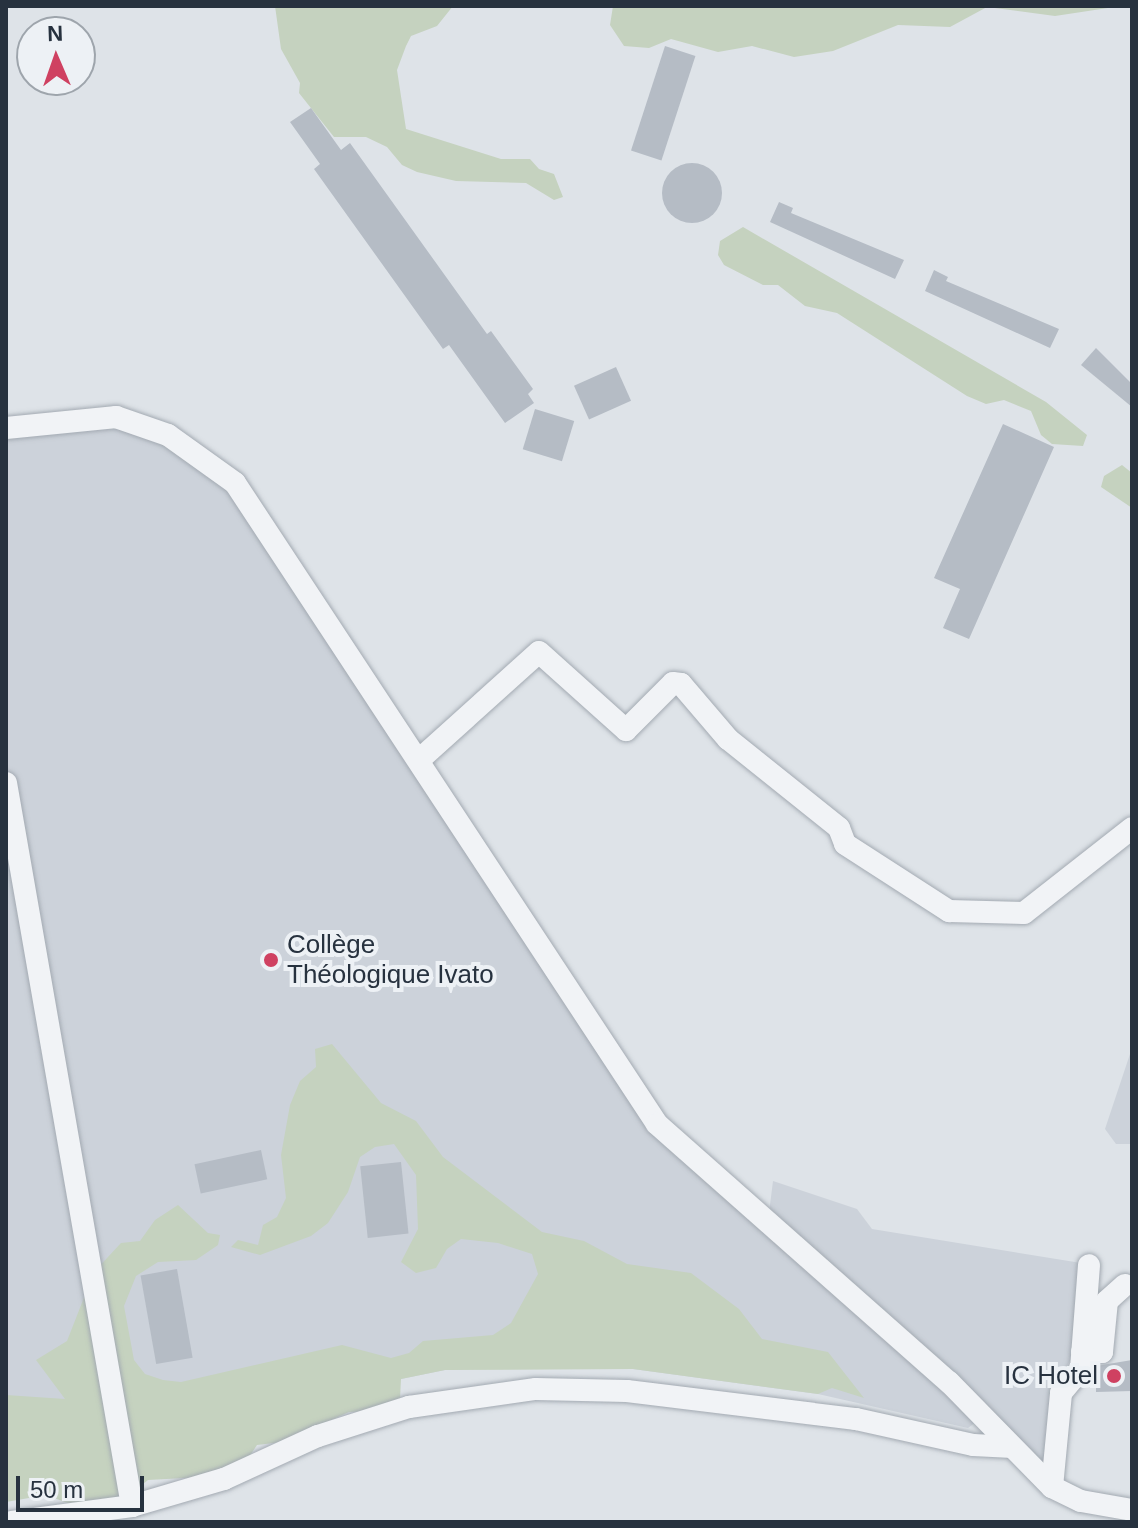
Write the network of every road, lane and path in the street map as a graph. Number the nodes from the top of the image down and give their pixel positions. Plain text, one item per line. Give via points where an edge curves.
1 (6, 428) edge
2 (419, 760) junction
3 (6, 783) edge
4 (1132, 828) edge
5 (1089, 1265) dead end
6 (1125, 1285) dead end
7 (1082, 1352) junction
8 (1008, 1447) junction
9 (1052, 1487) junction
10 (132, 1506) junction
11 (1132, 1510) edge
12 (12, 1522) edge

1 - 2 street via 116,417 168,435 235,483
2 - 4 street via 539,652 626,730 673,683 681,684 728,739 839,828 845,844 949,911 1024,913
2 - 8 street via 657,1124 949,1382
3 - 10 street
5 - 7 street
6 - 7 street via 1107,1301 1102,1352
7 - 9 street via 1081,1369 1061,1393
8 - 9 street
8 - 10 street via 973,1445 856,1419 627,1391 536,1389 409,1407 318,1436 224,1479
9 - 11 street via 1081,1501
10 - 12 street

